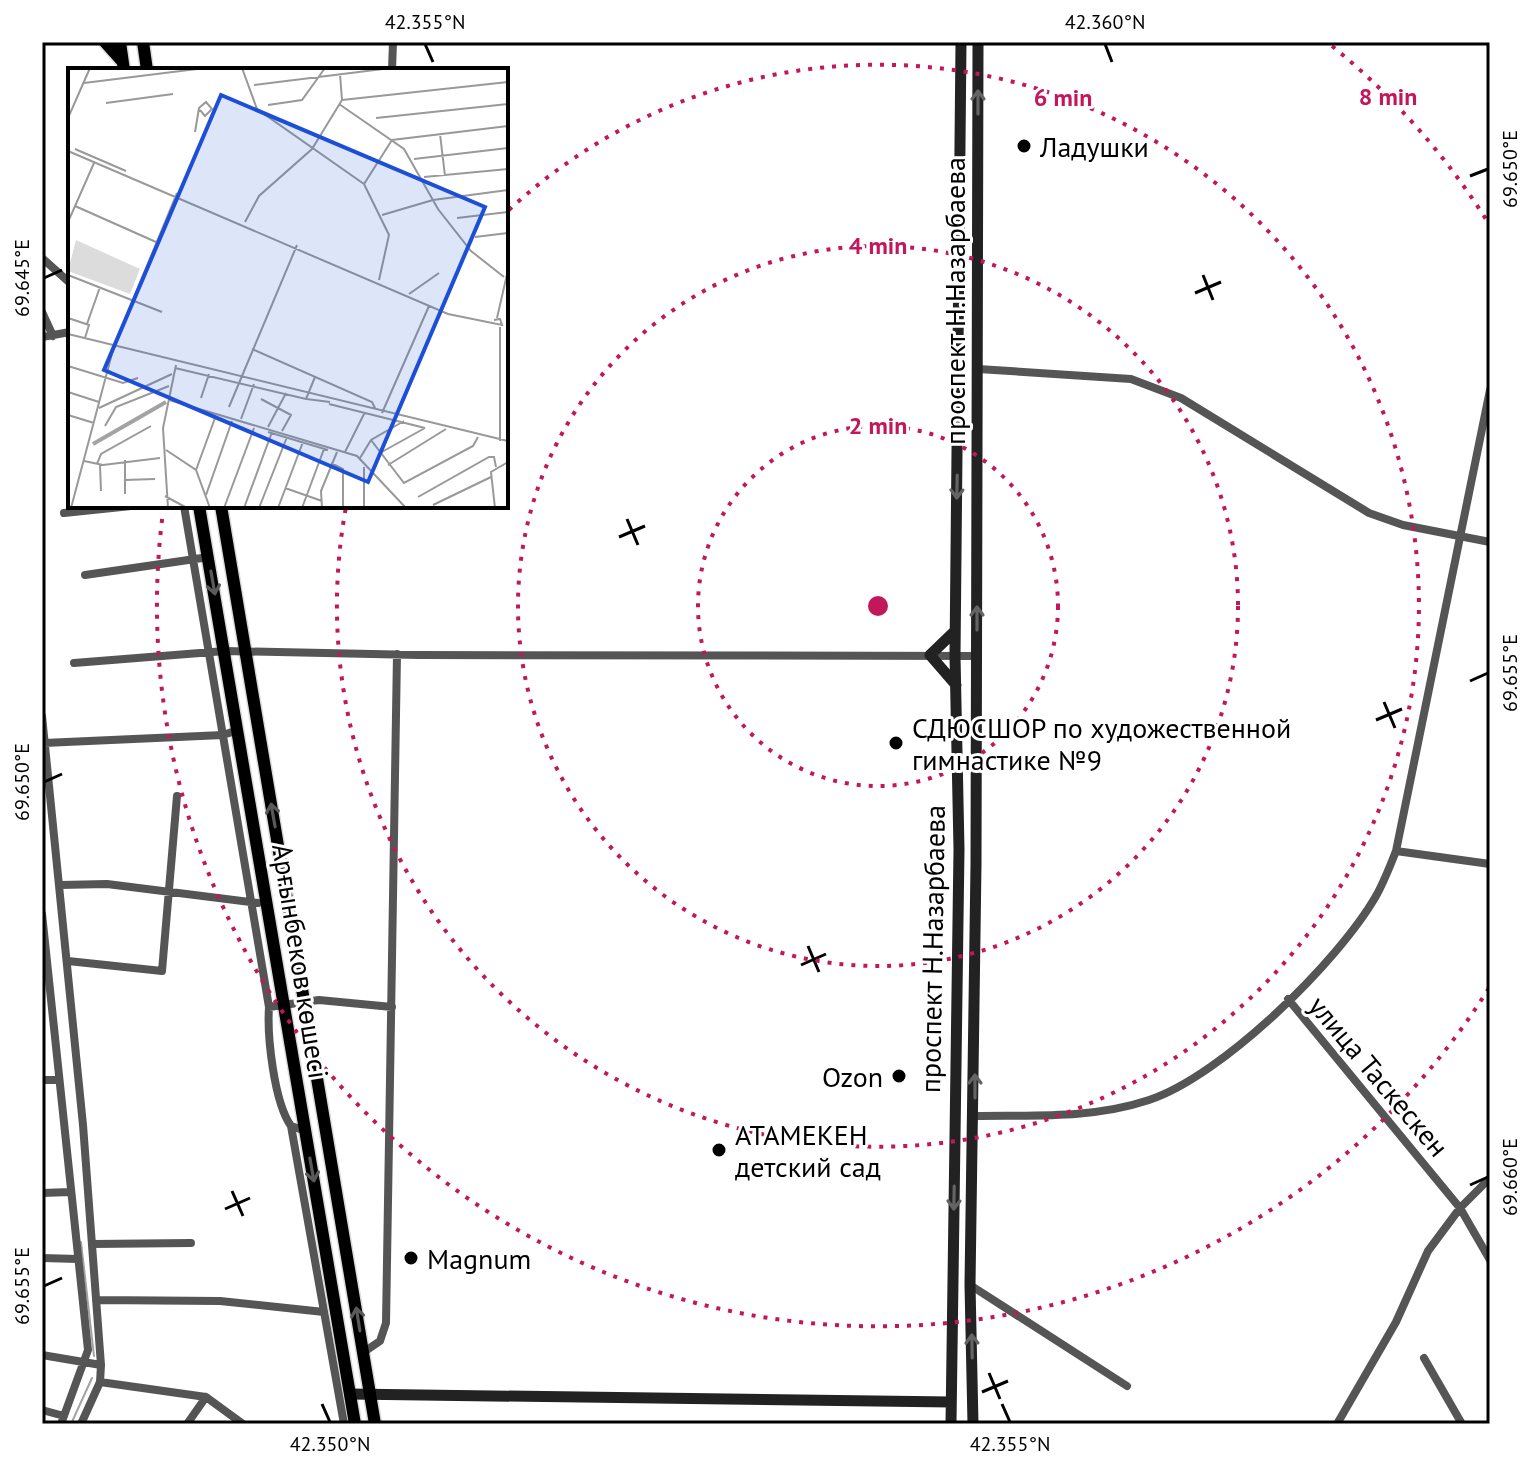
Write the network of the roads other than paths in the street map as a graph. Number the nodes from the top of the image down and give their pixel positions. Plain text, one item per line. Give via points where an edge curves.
1 (105, 42) edge
2 (120, 42) edge
3 (143, 42) edge
4 (393, 42) edge
5 (961, 42) edge
6 (978, 42) edge
7 (124, 66) edge
8 (147, 68) edge
9 (392, 68) edge
10 (42, 258) edge
11 (68, 281) edge
12 (42, 312) edge
13 (68, 332) edge
14 (53, 336) junction
15 (42, 337) edge
16 (978, 369) junction
17 (1490, 390) edge
18 (112, 508) edge
19 (184, 508) edge
20 (199, 508) edge
21 (221, 508) edge
22 (64, 513) dead end
23 (1459, 538) junction
24 (1490, 542) edge
25 (209, 557) junction
26 (194, 559) junction
27 (85, 575) dead end
28 (956, 630) junction
29 (225, 651) junction
30 (245, 651) junction
31 (210, 652) junction
32 (397, 654) junction
33 (930, 655) junction
34 (955, 656) junction
35 (977, 656) junction
36 (74, 663) dead end
37 (956, 686) junction
38 (42, 716) edge
39 (238, 730) junction
40 (223, 735) junction
41 (44, 743) junction
42 (177, 796) dead end
43 (1396, 851) junction
44 (1490, 864) edge
45 (60, 885) junction
46 (168, 893) junction
47 (267, 901) junction
48 (254, 904) junction
49 (42, 914) edge
50 (68, 961) junction
51 (46, 993) edge
52 (1288, 999) junction
53 (304, 1002) junction
54 (284, 1004) junction
55 (269, 1007) junction
56 (392, 1007) junction
57 (42, 1080) edge
58 (59, 1080) junction
59 (974, 1116) junction
60 (291, 1126) junction
61 (306, 1131) junction
62 (1490, 1178) edge
63 (70, 1192) junction
64 (42, 1193) edge
65 (1460, 1208) junction
66 (191, 1243) dead end
67 (92, 1244) junction
68 (42, 1258) edge
69 (78, 1259) junction
70 (1490, 1260) edge
71 (970, 1285) junction
72 (96, 1300) junction
73 (324, 1312) junction
74 (364, 1352) junction
75 (42, 1355) edge
76 (1424, 1358) dead end
77 (85, 1362) junction
78 (101, 1365) junction
79 (100, 1382) junction
80 (1127, 1386) dead end
81 (350, 1394) junction
82 (370, 1394) junction
83 (206, 1397) junction
84 (951, 1402) junction
85 (42, 1410) edge
86 (63, 1420) edge
87 (81, 1424) edge
88 (187, 1424) edge
89 (243, 1424) edge
90 (344, 1424) edge
91 (355, 1424) edge
92 (375, 1424) edge
93 (951, 1424) edge
94 (973, 1424) edge
95 (1337, 1424) edge
96 (1462, 1424) edge

1 - 7 main road
2 - 7 main road
3 - 8 main road
4 - 9 street
5 -> 28 main road, проспект Н.Назарбаева
16 -> 6 main road, проспект Н.Назарбаева
10 - 11 street
12 - 14 street
13 - 14 street
14 - 15 street
16 - 23 street via 1131,379 1181,398 1369,513
35 -> 16 main road, проспект Н.Назарбаева
17 - 23 street
18 - 22 street
19 - 26 street
20 - 25 main road, Арғынбеков көшесі
21 - 30 main road, Арғынбеков көшесі
23 - 24 street
23 - 43 street
25 - 26 street
25 -> 29 main road, Арғынбеков көшесі
26 - 27 street
26 - 31 street
28 - 33 main road
28 - 34 main road, проспект Н.Назарбаева
29 - 30 street
29 - 31 street
29 - 39 main road, Арғынбеков көшесі
30 - 32 street
53 -> 30 main road, Арғынбеков көшесі
31 - 36 street
31 - 40 street
32 - 33 street
32 - 56 street
33 - 34 street
33 - 37 main road
34 - 35 street
34 - 37 main road, проспект Н.Назарбаева
59 -> 35 main road, проспект Н.Назарбаева
37 -> 84 main road, проспект Н.Назарбаева via 959,849
38 - 41 street
39 - 40 street
39 - 47 main road, Арғынбеков көшесі
40 - 41 street
40 - 48 street
41 - 45 street
42 - 46 street
43 - 44 street
43 - 52 street via 1376,895 1344,940
45 - 46 street via 107,884
45 - 50 street
46 - 48 street
46 - 50 street via 162,971
47 - 48 street
47 - 54 main road, Арғынбеков көшесі
48 - 55 street
49 - 51 street
50 - 67 street
51 - 58 street
52 - 59 street via 1205,1073 1150,1100 1083,1115
52 - 65 street, улица Таскескен
53 - 54 street
53 - 56 street
74 -> 53 main road, Арғынбеков көшесі
54 - 55 street
54 - 61 main road, Арғынбеков көшесі
55 - 60 street via 281,1105
56 - 74 street via 386,1323 380,1341
57 - 58 street
58 - 63 street
59 - 71 main road, проспект Н.Назарбаева
60 - 61 street
60 - 73 street
61 -> 81 main road, Арғынбеков көшесі
62 - 65 street
63 - 64 street
63 - 69 street
65 - 70 street, улица Таскескен
65 - 95 street via 1428,1251 1396,1322
66 - 67 street
67 - 72 street
68 - 69 street
69 - 77 street
71 - 80 street
94 -> 71 main road, проспект Н.Назарбаева
72 - 73 street via 220,1301
72 - 78 street
73 - 90 street
74 - 82 main road, Арғынбеков көшесі
75 - 77 street
76 - 96 street
77 - 78 street
77 - 86 street
78 - 79 street
79 - 83 street
79 - 87 street
81 - 82 main road
81 - 91 main road, Арғынбеков көшесі
82 - 84 main road
82 - 92 main road, Арғынбеков көшесі
83 - 88 street
83 - 89 street
84 - 93 main road, проспект Н.Назарбаева
85 - 86 street

